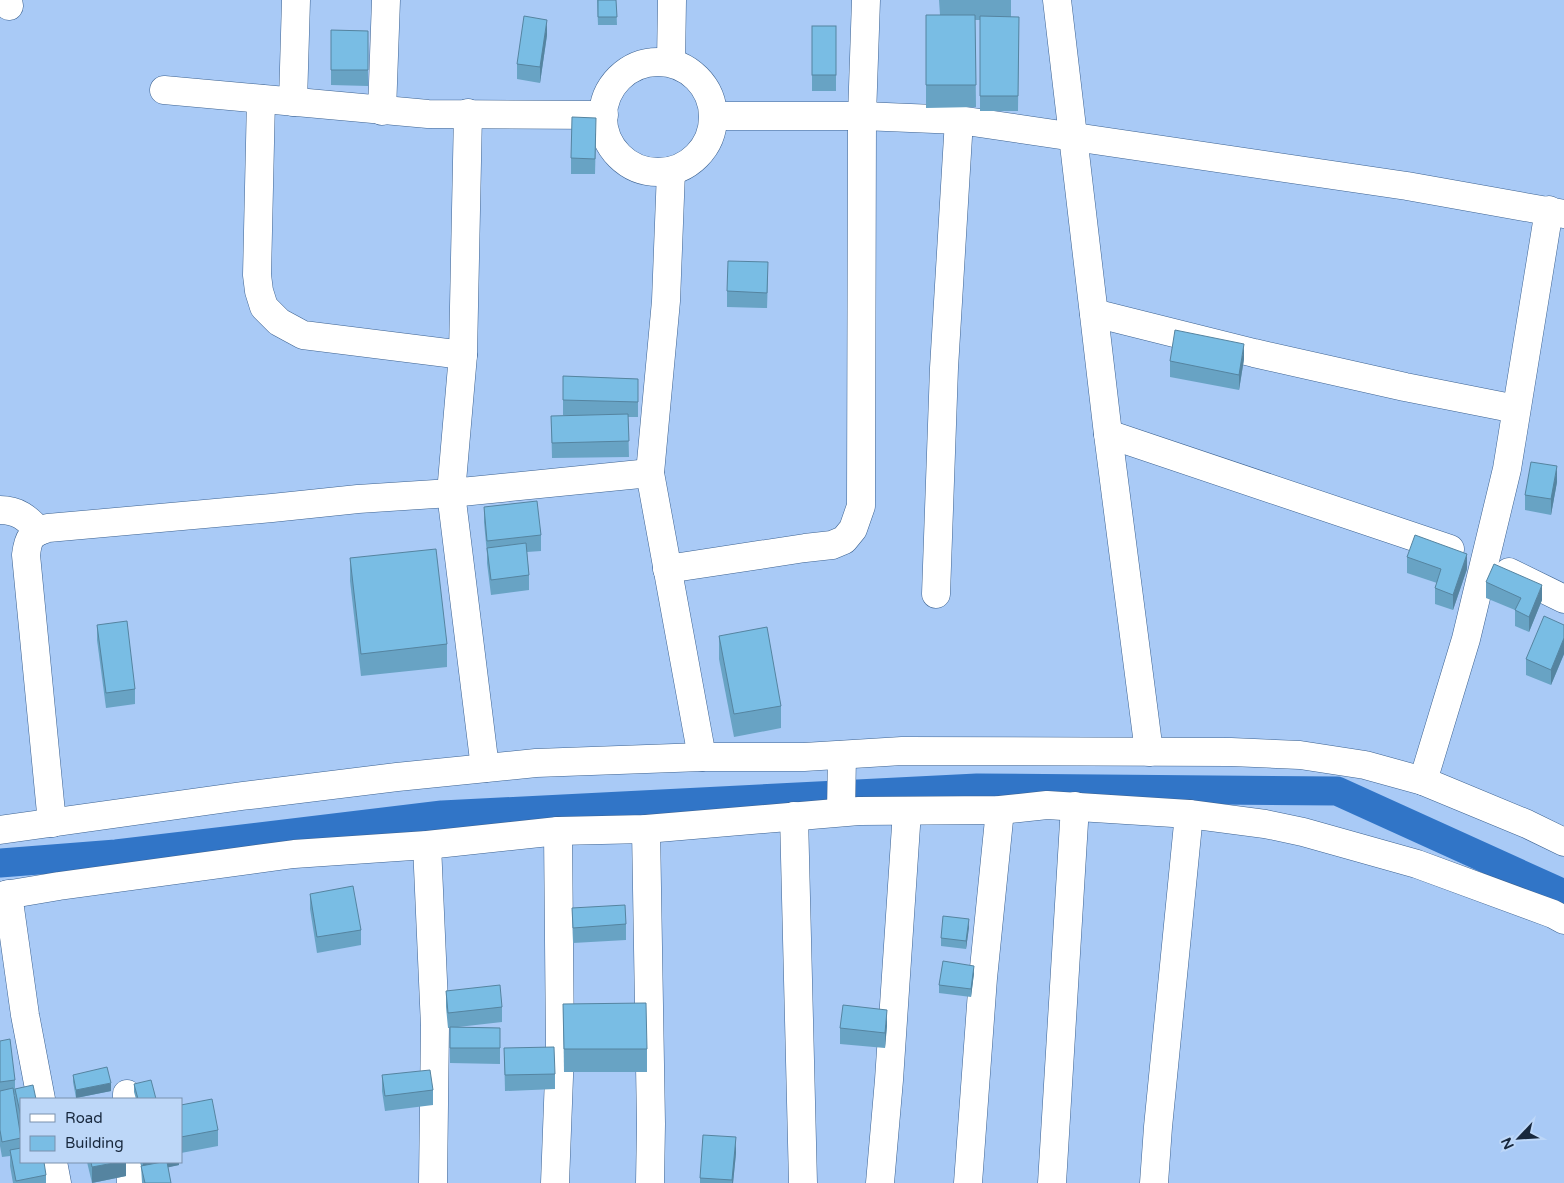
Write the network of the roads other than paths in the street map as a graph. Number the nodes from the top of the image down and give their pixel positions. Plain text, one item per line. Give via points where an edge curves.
1 (296, 0) edge
2 (386, 0) edge
3 (672, 0) edge
4 (866, 0) edge
5 (1056, 0) edge
6 (671, 62) junction
7 (164, 90) dead end
8 (261, 99) junction
9 (293, 102) junction
10 (382, 111) junction
11 (468, 113) junction
12 (604, 115) junction
13 (714, 116) junction
14 (862, 116) junction
15 (959, 120) junction
16 (1072, 136) junction
17 (671, 171) junction
18 (1556, 212) edge
19 (1094, 313) junction
20 (463, 355) junction
21 (1516, 409) junction
22 (1108, 434) junction
23 (650, 473) junction
24 (451, 493) junction
25 (0, 510) edge
26 (39, 530) junction
27 (1485, 560) junction
28 (667, 569) junction
29 (936, 594) dead end
30 (1564, 599) edge
31 (1149, 752) junction
32 (702, 757) junction
33 (842, 761) junction
34 (484, 768) junction
35 (1423, 781) junction
36 (1074, 806) junction
37 (841, 807) junction
38 (1000, 810) junction
39 (907, 811) junction
40 (1189, 814) junction
41 (794, 816) junction
42 (52, 823) junction
43 (646, 829) junction
44 (0, 830) edge
45 (558, 831) junction
46 (1564, 842) edge
47 (427, 845) junction
48 (4, 895) edge
49 (1564, 920) edge
50 (41, 1098) edge
51 (53, 1163) edge
52 (130, 1163) edge
53 (428, 1182) edge
54 (57, 1183) edge
55 (131, 1183) edge
56 (555, 1183) edge
57 (650, 1183) edge
58 (803, 1183) edge
59 (880, 1183) edge
60 (968, 1183) edge
61 (1052, 1183) edge
62 (1154, 1183) edge

1 - 9 street
2 - 10 street
3 - 6 street
4 - 14 street
5 - 16 street
6 - 12 street via 653,61 635,66 621,76 610,90
6 - 13 street via 688,69 701,81 711,98
7 - 8 street
8 - 9 street
8 - 20 street via 258,275 264,307 279,322 303,335
9 - 10 street
10 - 11 street
11 - 12 street
11 - 20 street
12 - 17 street via 603,125 609,142 619,156 634,167 652,172
13 - 14 street
13 - 17 street via 711,135 702,152 688,164
14 - 15 street
14 - 28 street via 861,506 854,529 844,540 832,545
15 - 16 street
15 - 29 street via 944,368
16 - 18 street via 1407,186
16 - 19 street
17 - 23 street via 666,301
18 - 21 street via 1535,301
19 - 21 street via 1404,388
19 - 22 street
20 - 24 street
21 - 27 street via 1507,469
22 - 27 street
22 - 31 street
23 - 24 street
23 - 28 street
24 - 26 street
24 - 34 street
25 - 26 street via 19,513
26 - 42 street via 28,541 26,555
27 - 30 street
27 - 35 street via 1466,639
28 - 32 street
31 - 33 street via 902,752
31 - 35 street via 1300,755 1365,765
32 - 33 street via 804,757
32 - 34 street
33 - 37 street
34 - 42 street via 242,796
35 - 46 street
36 - 38 street
36 - 40 street
36 - 61 street
37 - 39 street
37 - 41 street
38 - 39 street
38 - 60 street via 983,978
39 - 59 street
40 - 49 street via 1303,832 1417,864
40 - 62 street
41 - 43 street
41 - 58 street
42 - 44 street
43 - 45 street
43 - 57 street
45 - 47 street
45 - 56 street via 560,1050
47 - 48 street via 294,854
47 - 53 street via 435,1026
48 - 50 street
51 - 54 street
52 - 55 street

